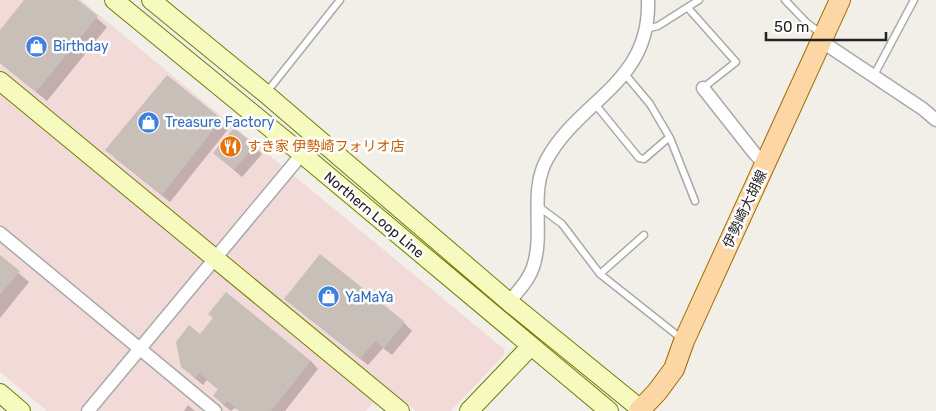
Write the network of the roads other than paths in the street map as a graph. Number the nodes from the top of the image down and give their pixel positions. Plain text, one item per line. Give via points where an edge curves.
1 (114, 0) edge
2 (151, 0) edge
3 (340, 0) edge
4 (648, 0) edge
5 (699, 0) edge
6 (785, 0) edge
7 (840, 0) edge
8 (914, 0) edge
9 (688, 8) junction
10 (646, 29) junction
11 (822, 38) junction
12 (624, 73) junction
13 (873, 77) junction
14 (0, 81) edge
15 (703, 88) joint
16 (266, 94) junction
17 (595, 104) junction
18 (936, 120) edge
19 (670, 138) junction
20 (302, 154) junction
21 (765, 164) junction
22 (695, 201) dead end
23 (537, 205) junction
24 (0, 232) edge
25 (644, 235) dead end
26 (215, 257) junction
27 (600, 274) junction
28 (509, 302) junction
29 (684, 340) junction
30 (530, 347) junction
31 (140, 349) junction
32 (0, 393) edge
33 (641, 410) edge
34 (21, 411) edge
35 (88, 411) edge
36 (215, 411) edge
37 (400, 411) edge
38 (469, 411) edge
39 (609, 411) edge

1 - 20 street, Northern Loop Line
2 - 16 street, Northern Loop Line
3 - 16 lane
4 - 10 street
5 - 9 lane
6 - 11 lane
7 - 11 main road, 伊勢崎大胡線
8 - 13 lane
9 - 10 lane via 658,26
9 - 15 lane via 736,62
10 - 12 street via 640,47
11 - 13 street
11 - 21 main road, 伊勢崎大胡線
12 - 17 street
12 - 19 lane via 650,104
13 - 18 street
14 - 26 street
15 - 21 street
16 - 28 street, Northern Loop Line
17 - 19 lane via 639,158 644,159
17 - 23 street via 564,134 550,153 541,174
19 - 22 lane
20 - 26 street
20 - 30 street, Northern Loop Line
21 - 29 main road, 伊勢崎大胡線
23 - 27 lane via 562,224
23 - 28 street via 534,264 528,278
24 - 31 street
25 - 27 lane
26 - 31 street
26 - 37 street
27 - 29 lane
28 - 33 street, Northern Loop Line
29 - 33 main road, 伊勢崎大胡線 via 674,369
30 - 38 street
30 - 39 street, Northern Loop Line
31 - 35 street
31 - 36 street
32 - 34 street

